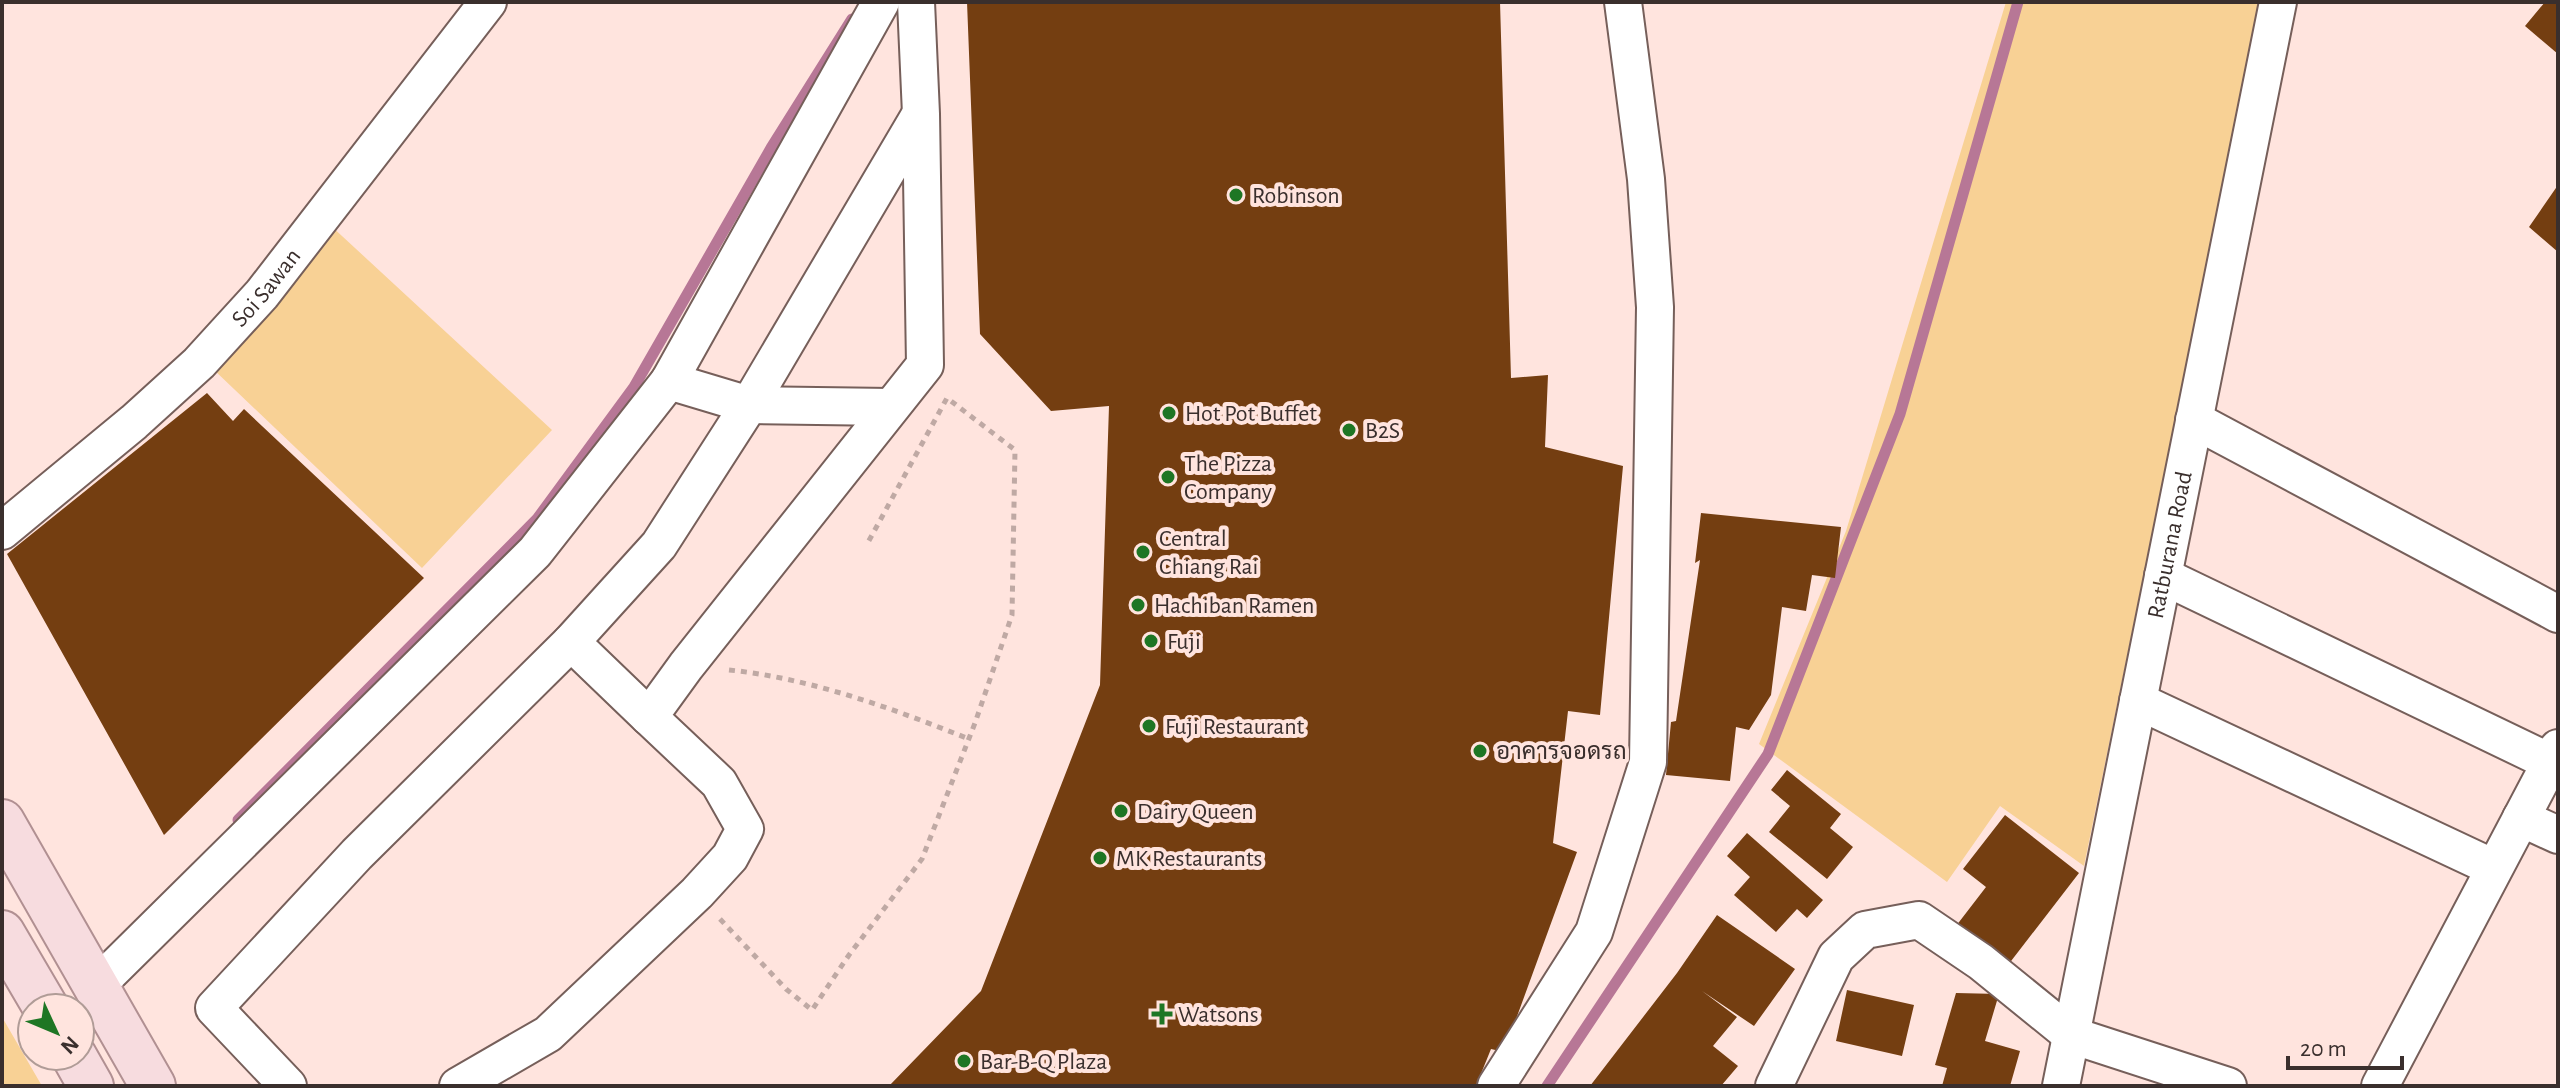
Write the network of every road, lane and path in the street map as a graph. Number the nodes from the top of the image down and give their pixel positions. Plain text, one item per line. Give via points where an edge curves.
1 (488, 2) edge
2 (881, 2) edge
3 (916, 2) edge
4 (1623, 2) edge
5 (2278, 2) edge
6 (921, 114) junction
7 (669, 381) junction
8 (749, 405) junction
9 (891, 407) junction
10 (2194, 420) junction
11 (2, 531) edge
12 (866, 546) dead end
13 (2163, 576) junction
14 (2558, 614) edge
15 (571, 642) junction
16 (765, 673) dead end
17 (2138, 701) junction
18 (649, 717) junction
19 (969, 739) junction
20 (2554, 755) edge
21 (2521, 818) junction
22 (2, 822) edge
23 (2558, 835) edge
24 (2494, 868) junction
25 (715, 915) dead end
26 (2, 933) edge
27 (96, 986) junction
28 (37, 992) edge
29 (2071, 1035) junction
30 (153, 1086) edge
31 (288, 1086) edge
32 (458, 1086) edge
33 (1496, 1086) edge
34 (1774, 1086) edge
35 (2061, 1086) edge
36 (2228, 1086) edge
37 (2380, 1086) edge

1 - 11 street, Soi Sawan via 262,294 199,363
2 - 7 street
3 - 6 street
4 - 33 street via 1646,179 1655,307 1648,762 1594,932
5 - 10 street, Ratburana Road
6 - 8 street
6 - 9 street via 925,365
7 - 8 street
7 - 27 street via 535,552
8 - 9 street
8 - 15 street via 659,545
9 - 18 street
10 - 13 street, Ratburana Road
10 - 14 street
12 - 19 path via 947,398 1015,450 1012,615
13 - 17 street, Ratburana Road
13 - 20 street
15 - 18 street
15 - 31 street via 357,854 214,1008
16 - 19 path via 904,713
17 - 24 street
17 - 29 street, Ratburana Road
18 - 32 street via 719,783 745,829 730,857 697,893 548,1034
19 - 25 path via 922,859 812,1010
20 - 21 street
21 - 23 street
21 - 24 street
22 - 27 main road
24 - 37 street
26 - 28 main road
27 - 30 main road
29 - 34 street via 1919,920 1865,930 1836,957
29 - 35 street, Ratburana Road
29 - 36 street

